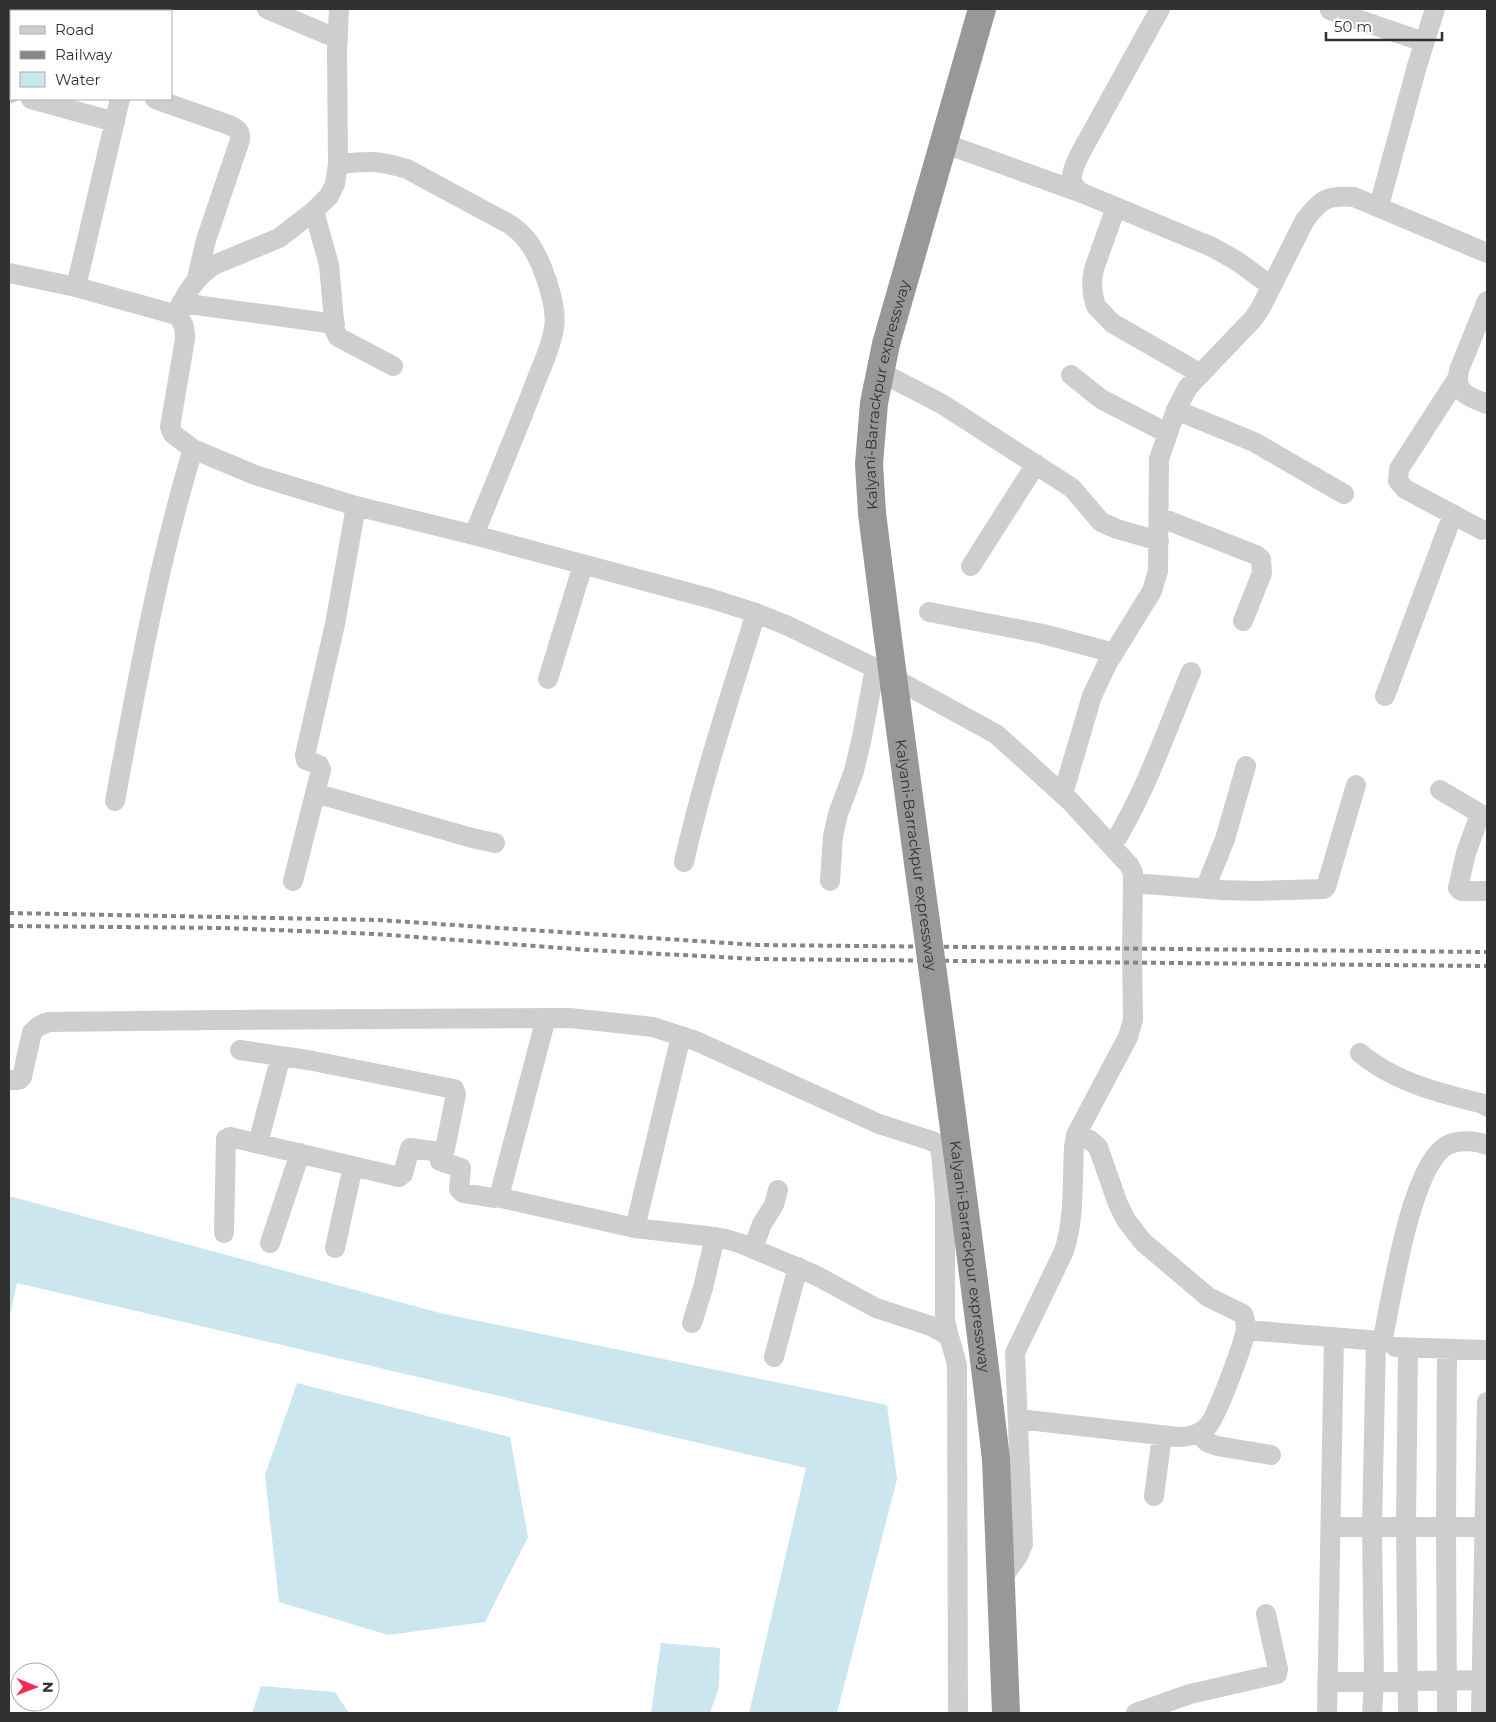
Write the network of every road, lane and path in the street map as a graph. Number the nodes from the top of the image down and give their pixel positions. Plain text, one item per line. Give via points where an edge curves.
1 (267, 9) edge
2 (339, 9) edge
3 (982, 9) edge
4 (1160, 9) edge
5 (1435, 9) edge
6 (1330, 10) dead end
7 (338, 39) junction
8 (1424, 42) junction
9 (35, 100) edge
10 (120, 100) edge
11 (158, 100) edge
12 (115, 122) junction
13 (943, 143) junction
14 (338, 164) junction
15 (1082, 193) junction
16 (1379, 206) junction
17 (1116, 207) junction
18 (314, 211) junction
19 (1487, 253) edge
20 (9, 273) edge
21 (197, 278) junction
22 (1271, 286) junction
23 (76, 287) junction
24 (1487, 301) edge
25 (179, 309) junction
26 (334, 324) junction
27 (393, 366) dead end
28 (880, 372) junction
29 (1201, 374) junction
30 (1071, 375) dead end
31 (1457, 379) junction
32 (1487, 404) edge
33 (1176, 410) junction
34 (1168, 433) junction
35 (193, 449) junction
36 (1036, 464) junction
37 (1344, 494) dead end
38 (356, 506) junction
39 (1453, 514) junction
40 (1159, 517) junction
41 (1482, 530) dead end
42 (474, 535) junction
43 (1159, 540) junction
44 (583, 565) junction
45 (971, 566) dead end
46 (929, 612) dead end
47 (756, 613) junction
48 (1243, 621) dead end
49 (1114, 653) junction
50 (875, 668) junction
51 (1191, 672) dead end
52 (548, 679) dead end
53 (1385, 696) dead end
54 (1246, 766) dead end
55 (1356, 785) dead end
56 (1440, 790) dead end
57 (315, 793) junction
58 (1063, 794) junction
59 (115, 801) dead end
60 (495, 843) dead end
61 (1112, 846) junction
62 (684, 862) dead end
63 (293, 881) dead end
64 (830, 881) dead end
65 (1134, 883) junction
66 (1204, 889) junction
67 (1487, 891) edge
68 (546, 1018) junction
69 (681, 1036) junction
70 (240, 1050) dead end
71 (1360, 1053) dead end
72 (281, 1056) junction
73 (9, 1080) edge
74 (1487, 1107) edge
75 (1076, 1135) junction
76 (258, 1143) junction
77 (1487, 1145) edge
78 (441, 1153) junction
79 (300, 1154) junction
80 (353, 1166) junction
81 (778, 1190) dead end
82 (500, 1196) junction
83 (635, 1228) junction
84 (224, 1233) dead end
85 (715, 1237) junction
86 (270, 1244) dead end
87 (335, 1248) dead end
88 (753, 1248) junction
89 (798, 1267) junction
90 (692, 1323) dead end
91 (1246, 1330) junction
92 (947, 1335) junction
93 (1334, 1338) junction
94 (1378, 1341) junction
95 (1408, 1348) junction
96 (1447, 1349) junction
97 (1487, 1350) edge
98 (1015, 1353) junction
99 (955, 1355) junction
100 (774, 1357) dead end
101 (1487, 1402) edge
102 (1018, 1419) junction
103 (1199, 1433) junction
104 (1162, 1436) junction
105 (1271, 1455) dead end
106 (1154, 1496) dead end
107 (1332, 1527) junction
108 (1372, 1527) junction
109 (1406, 1527) junction
110 (1446, 1527) junction
111 (1486, 1527) edge
112 (1001, 1580) junction
113 (1266, 1614) dead end
114 (1448, 1680) junction
115 (1484, 1680) edge
116 (1374, 1681) junction
117 (1408, 1681) junction
118 (1328, 1682) junction
119 (958, 1713) edge
120 (1006, 1713) edge
121 (1136, 1713) edge
122 (1327, 1713) edge
123 (1372, 1713) edge
124 (1408, 1713) edge
125 (1447, 1713) edge
126 (1481, 1713) edge

1 - 7 street
2 - 7 street
3 - 13 highway, Kalyani-Barrackpur expressway
4 - 15 street via 1075,164 1071,181
5 - 8 street
6 - 8 street
7 - 14 street
8 - 16 street
9 - 12 street
10 - 12 street
11 - 21 street via 229,125 240,134
12 - 23 street
13 - 15 street
13 - 28 highway, Kalyani-Barrackpur expressway
14 - 18 street via 335,184 329,196
14 - 42 street via 372,161 407,169 508,224 535,251 551,294 555,313 552,336
15 - 17 street
16 - 19 street
16 - 22 street via 1354,197 1329,197 1321,201 1305,220
17 - 22 street via 1212,247
17 - 29 street via 1094,269 1092,281 1096,306 1112,322
18 - 21 street via 279,238 214,265
18 - 26 street via 329,266
20 - 23 street
21 - 25 street
22 - 29 street via 1253,320
23 - 25 street
24 - 31 street
25 - 26 street
25 - 35 street via 185,339 170,428
26 - 27 street via 338,338
28 - 36 street via 942,404
28 - 112 highway, Kalyani-Barrackpur expressway, bridge via 869,464 872,513 996,1459
29 - 33 street via 1188,387
30 - 34 street via 1101,399
31 - 32 street via 1462,392
31 - 39 street via 1398,474 1398,481 1406,489
33 - 34 street
33 - 37 street via 1254,442
34 - 40 street via 1159,459
35 - 38 street via 255,475
35 - 59 street via 158,581
36 - 43 street via 1072,488 1101,522
36 - 45 street
38 - 42 street
38 - 57 street via 339,606 304,755 306,760 321,767
39 - 41 street
39 - 53 street
40 - 43 street
40 - 48 street via 1261,559 1262,572
42 - 44 street
43 - 49 street via 1158,571 1152,591
44 - 47 street
44 - 52 street
46 - 49 street via 1044,634
47 - 50 street
47 - 62 street via 703,784
49 - 58 street via 1092,696
50 - 58 street via 996,734
50 - 64 street via 854,771 833,836
51 - 61 street via 1139,799
54 - 66 street via 1225,839
55 - 66 street via 1324,889
56 - 67 street via 1479,813 1458,888 1461,891
57 - 60 street
57 - 63 street
58 - 61 street
61 - 65 street via 1129,864
65 - 66 street
65 - 75 street via 1133,1020 1128,1037
68 - 69 street via 653,1027
68 - 73 street via 48,1022 32,1032 22,1076 18,1080
68 - 82 street
69 - 83 street
69 - 92 street via 879,1124 938,1144 945,1199
70 - 72 street
71 - 74 street via 1374,1065 1401,1078
72 - 76 street
72 - 78 street via 454,1089 456,1094 445,1149
75 - 91 street via 1098,1147 1118,1204 1143,1242 1208,1297 1243,1314
75 - 98 street via 1069,1235
76 - 79 street
76 - 84 street via 226,1139
77 - 94 street via 1456,1142 1444,1147 1432,1159 1422,1178 1403,1241 1383,1338
78 - 80 street via 410,1148 403,1174 399,1177
78 - 82 street via 440,1161 461,1168 459,1189 463,1193
79 - 80 street
79 - 86 street
80 - 87 street
81 - 88 street
82 - 83 street
83 - 85 street
85 - 88 street
85 - 90 street
88 - 89 street
89 - 92 street via 876,1308 931,1326
89 - 100 street
91 - 93 street
91 - 103 street via 1214,1418
92 - 99 street
93 - 94 street
93 - 107 street
94 - 95 street
94 - 108 street
95 - 96 street
95 - 109 street
96 - 97 street
96 - 110 street
98 - 99 street
98 - 102 street
99 - 119 street via 958,1366
101 - 111 street
102 - 104 street
102 - 112 street via 1023,1544
103 - 104 street via 1178,1438
103 - 105 street via 1207,1442 1217,1446
104 - 106 street
107 - 108 street
107 - 118 street
108 - 109 street
108 - 116 street
109 - 110 street
109 - 117 street
110 - 111 street
110 - 114 street
111 - 115 street
112 - 120 highway, Kalyani-Barrackpur expressway
113 - 121 street via 1277,1674 1198,1692
114 - 115 street
114 - 117 street
114 - 125 street
115 - 126 street
116 - 117 street
116 - 118 street
116 - 123 street
117 - 124 street
118 - 122 street

